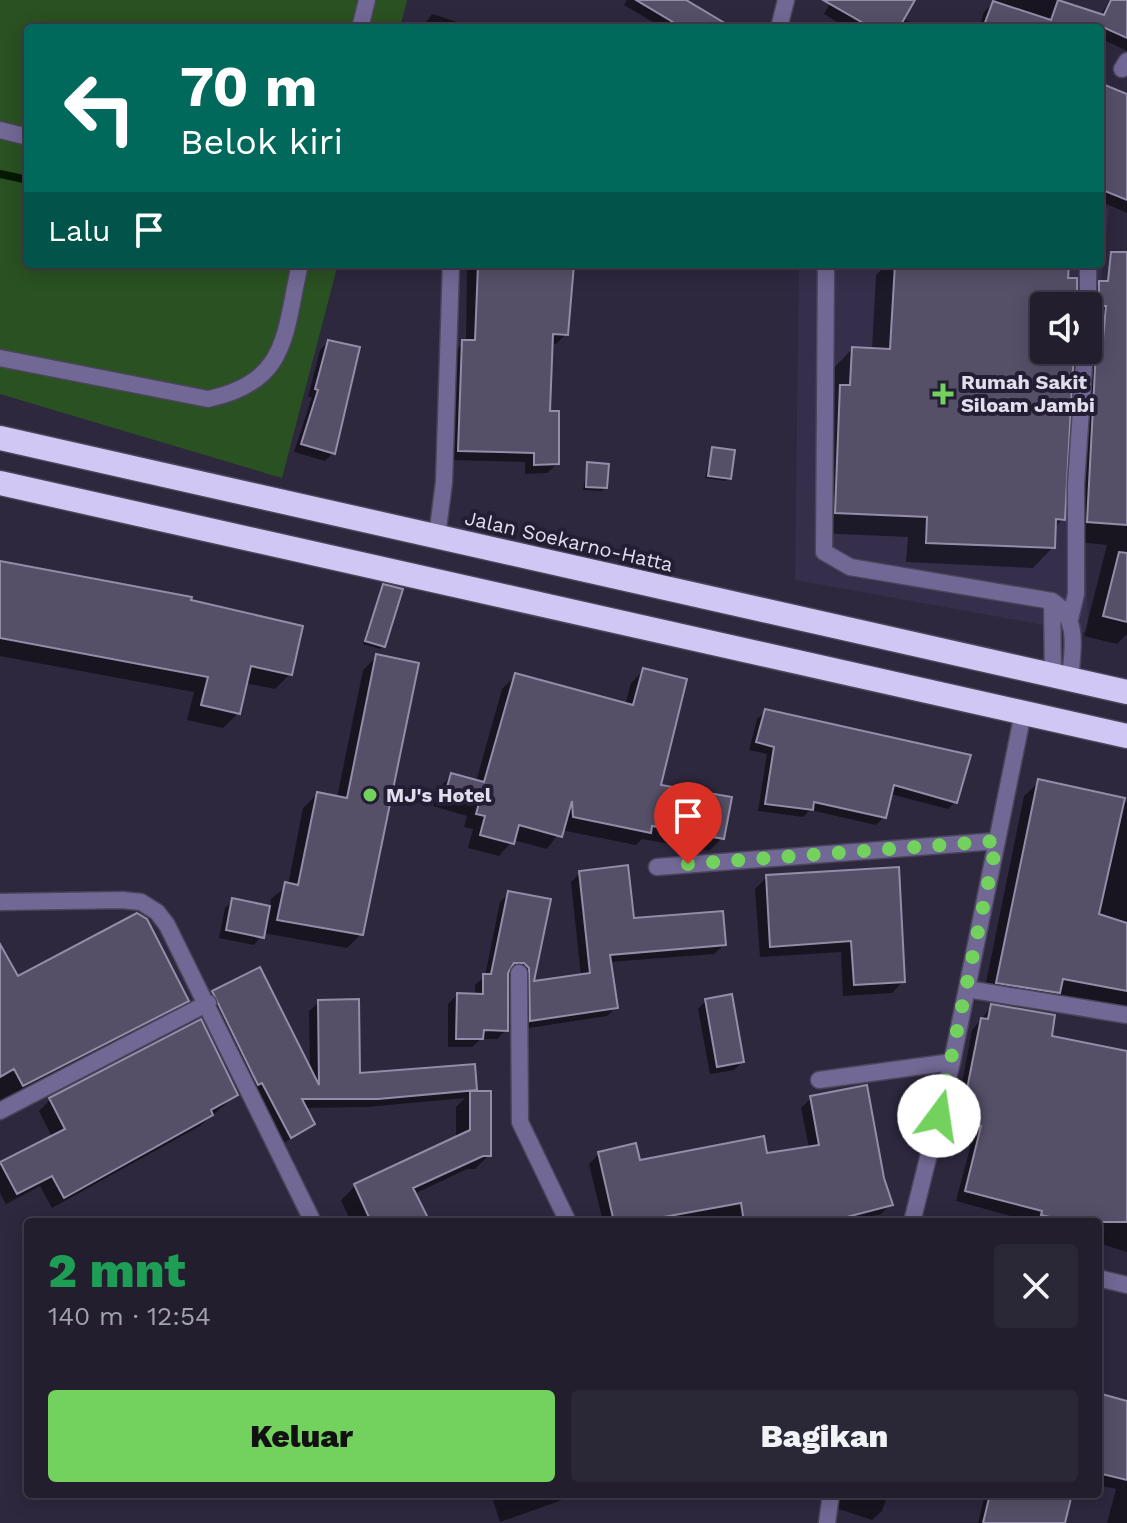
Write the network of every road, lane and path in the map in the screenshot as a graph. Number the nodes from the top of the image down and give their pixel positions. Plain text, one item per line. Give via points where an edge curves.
1 (367, 0) edge
2 (786, 0) edge
3 (361, 24) edge
4 (780, 24) edge
5 (0, 130) edge
6 (24, 136) edge
7 (299, 268) edge
8 (451, 268) edge
9 (826, 268) edge
10 (1088, 268) edge
11 (1088, 292) edge
12 (0, 358) edge
13 (1084, 364) edge
14 (0, 438) edge
15 (0, 483) edge
16 (437, 536) junction
17 (647, 583) junction
18 (1052, 601) junction
19 (639, 627) junction
20 (1072, 627) junction
21 (1061, 678) junction
22 (1127, 692) edge
23 (1023, 713) junction
24 (1127, 736) edge
25 (997, 841) junction
26 (657, 867) dead end
27 (0, 902) edge
28 (519, 973) dead end
29 (967, 989) junction
30 (208, 1003) junction
31 (1127, 1015) edge
32 (952, 1062) junction
33 (819, 1080) dead end
34 (0, 1111) edge
35 (311, 1218) edge
36 (566, 1218) edge
37 (913, 1218) edge
38 (1102, 1279) edge
39 (1127, 1285) edge
40 (830, 1498) edge
41 (827, 1523) edge

1 - 3 street
2 - 4 street
5 - 6 street
7 - 12 street via 273,363 256,382 234,393 208,399
8 - 16 street via 444,482
9 - 18 street via 824,552 850,567
10 - 11 street
13 - 20 street
14 - 16 highway, Jalan Soekarno-Hatta
15 - 19 highway
16 - 17 highway, Jalan Soekarno-Hatta
17 - 19 highway
17 - 21 highway, Jalan Soekarno-Hatta
18 - 20 street
18 - 21 street
19 - 23 highway
20 - 21 street
21 - 22 highway, Jalan Soekarno-Hatta
23 - 24 highway
23 - 25 street
25 - 26 street
25 - 29 street
27 - 30 street via 141,902 167,925
28 - 36 street via 520,1122
29 - 31 street
29 - 32 street
30 - 34 street
30 - 35 street
32 - 33 street
32 - 37 street
38 - 39 street
40 - 41 street

